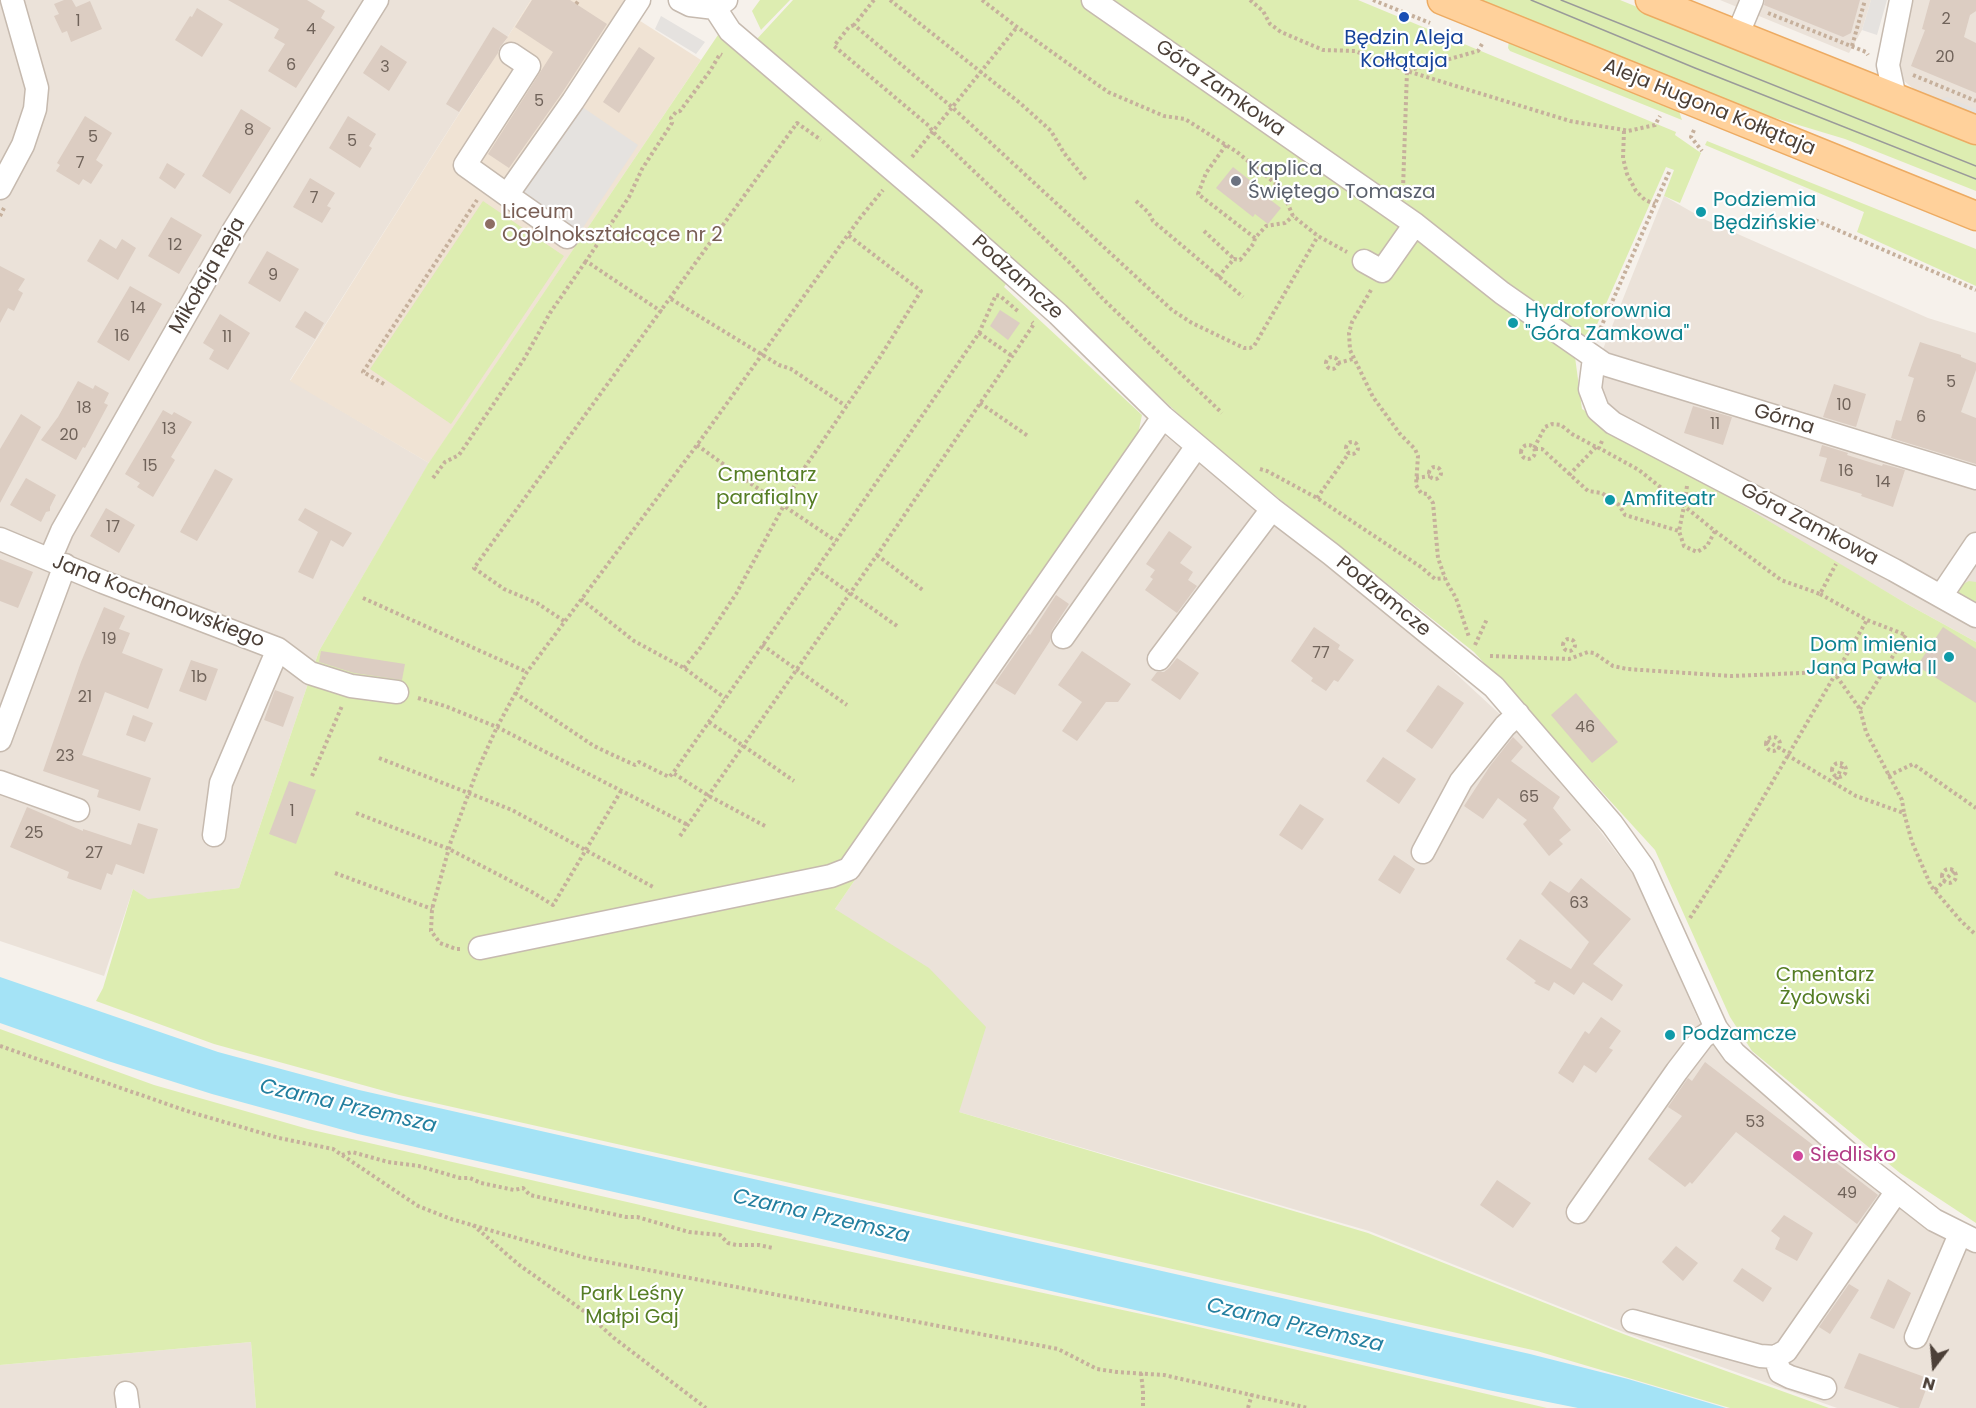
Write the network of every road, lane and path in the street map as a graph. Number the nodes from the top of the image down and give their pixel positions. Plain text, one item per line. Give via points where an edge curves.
1 (12, 0) edge
2 (377, 0) edge
3 (639, 0) edge
4 (680, 0) edge
5 (874, 0) edge
6 (890, 0) edge
7 (982, 0) edge
8 (1094, 0) edge
9 (1250, 0) edge
10 (1442, 0) edge
11 (1865, 0) edge
12 (1901, 0) edge
13 (1664, 3) edge
14 (1751, 3) edge
15 (720, 4) edge
16 (854, 25) junction
17 (1017, 27) junction
18 (1737, 36) junction
19 (1482, 44) dead end
20 (1852, 46) junction
21 (511, 54) dead end
22 (1870, 58) dead end
23 (729, 59) dead end
24 (1407, 71) junction
25 (981, 73) junction
26 (1912, 75) dead end
27 (1948, 81) dead end
28 (1946, 88) junction
29 (1895, 98) junction
30 (1976, 100) edge
31 (953, 108) junction
32 (800, 116) dead end
33 (1660, 116) dead end
34 (797, 123) junction
35 (1624, 130) junction
36 (1694, 130) dead end
37 (1976, 130) edge
38 (933, 132) junction
39 (824, 142) dead end
40 (1226, 145) junction
41 (1702, 151) dead end
42 (1670, 170) dead end
43 (897, 174) junction
44 (489, 182) junction
45 (1087, 182) dead end
46 (0, 188) edge
47 (1403, 194) dead end
48 (507, 195) junction
49 (1136, 201) dead end
50 (1655, 204) junction
51 (1293, 216) junction
52 (1976, 216) edge
53 (1810, 218) dead end
54 (1415, 224) junction
55 (1204, 231) dead end
56 (848, 235) junction
57 (1318, 236) junction
58 (567, 237) dead end
59 (1255, 238) junction
60 (1234, 259) junction
61 (586, 261) junction
62 (1373, 266) junction
63 (1218, 277) junction
64 (1976, 290) edge
65 (1243, 297) dead end
66 (671, 298) junction
67 (662, 312) junction
68 (979, 333) junction
69 (762, 354) junction
70 (1012, 357) junction
71 (1594, 358) junction
72 (1353, 359) junction
73 (1338, 363) dead end
74 (384, 384) dead end
75 (980, 404) junction
76 (846, 406) junction
77 (1222, 413) dead end
78 (1163, 417) junction
79 (1614, 423) junction
80 (1028, 436) dead end
81 (697, 445) junction
82 (1197, 446) junction
83 (1598, 447) junction
84 (1349, 453) dead end
85 (1256, 468) dead end
86 (1569, 475) junction
87 (1430, 476) dead end
88 (433, 478) dead end
89 (1416, 478) junction
90 (1976, 478) edge
91 (1687, 489) dead end
92 (1317, 498) junction
93 (785, 506) junction
94 (1684, 506) junction
95 (1272, 509) junction
96 (1679, 531) junction
97 (1714, 531) junction
98 (0, 539) edge
99 (836, 541) junction
100 (1976, 544) edge
101 (877, 555) junction
102 (57, 562) junction
103 (816, 569) junction
104 (1834, 569) dead end
105 (1969, 569) edge
106 (1445, 578) junction
107 (924, 591) dead end
108 (850, 594) junction
109 (1820, 594) junction
110 (1941, 596) junction
111 (363, 598) dead end
112 (581, 599) junction
113 (1976, 616) edge
114 (1488, 619) dead end
115 (1867, 620) junction
116 (564, 621) junction
117 (897, 626) dead end
118 (1465, 629) dead end
119 (1063, 638) dead end
120 (762, 645) junction
121 (1474, 645) dead end
122 (278, 649) junction
123 (1571, 651) dead end
124 (1498, 657) dead end
125 (1576, 657) junction
126 (1159, 659) dead end
127 (684, 668) junction
128 (797, 670) junction
129 (527, 672) junction
130 (1835, 674) junction
131 (351, 686) junction
132 (397, 692) joint
133 (515, 693) junction
134 (726, 698) junction
135 (847, 705) dead end
136 (1860, 709) junction
137 (1518, 714) junction
138 (709, 722) junction
139 (496, 727) junction
140 (0, 740) edge
141 (744, 746) junction
142 (1779, 748) junction
143 (1787, 754) junction
144 (379, 758) dead end
145 (673, 773) junction
146 (312, 776) dead end
147 (1888, 776) junction
148 (1838, 777) junction
149 (794, 781) dead end
150 (0, 782) edge
151 (1834, 785) junction
152 (621, 791) junction
153 (469, 794) junction
154 (709, 796) junction
155 (1976, 808) edge
156 (78, 810) dead end
157 (356, 813) dead end
158 (1904, 813) junction
159 (688, 825) junction
160 (765, 826) dead end
161 (214, 835) dead end
162 (680, 836) dead end
163 (449, 849) junction
164 (586, 851) junction
165 (1423, 852) dead end
166 (1954, 871) dead end
167 (335, 873) dead end
168 (655, 888) dead end
169 (1935, 890) junction
170 (432, 909) junction
171 (1692, 914) dead end
172 (1976, 935) edge
173 (480, 948) joint
174 (1716, 1028) junction
175 (0, 1046) edge
176 (342, 1155) junction
177 (1898, 1191) junction
178 (1578, 1212) dead end
179 (472, 1225) junction
180 (1968, 1238) edge
181 (773, 1248) dead end
182 (1633, 1321) dead end
183 (1916, 1337) dead end
184 (1774, 1357) junction
185 (1141, 1373) junction
186 (1825, 1388) dead end
187 (1252, 1394) junction
188 (1296, 1407) edge
189 (706, 1408) edge
190 (1143, 1408) edge
191 (1248, 1408) edge
192 (1308, 1408) edge

1 - 46 street via 37,88 35,109 23,145
2 - 102 street, Mikołaja Reja via 235,228 68,520
3 - 48 street
4 - 15 street via 690,5
5 - 16 path
6 - 25 path
7 - 17 path
8 - 54 street, Góra Zamkowa
9 - 24 path via 1281,32 1323,50 1355,51
10 - 52 main road, Aleja Hugona Kołłątaja
11 - 20 path
12 - 29 street via 1888,65
13 - 18 main road
14 - 18 street
14 - 20 path
15 - 43 street, Podzamcze via 730,31
16 - 31 path
16 - 38 path via 834,46
17 - 25 path
17 - 40 path via 1108,92 1164,116 1185,119
18 - 29 main road
19 - 24 path via 1478,51
20 - 22 path
21 - 44 street via 529,66 465,165
23 - 61 path via 720,54 671,118 672,123 629,197
24 - 35 path via 1570,121
24 - 47 path
25 - 31 path
25 - 45 path via 1050,131
26 - 28 path
27 - 28 path
28 - 30 path
29 - 37 main road
31 - 38 path
31 - 57 path via 1172,310 1244,348 1254,345
32 - 34 path
33 - 35 path via 1655,125
34 - 39 path
34 - 66 path
35 - 50 path via 1627,174 1645,200
36 - 41 path via 1691,137
38 - 43 path
38 - 77 path
40 - 51 path via 1281,188
40 - 59 path via 1206,173 1198,194
42 - 50 path
43 - 56 path
43 - 78 street, Podzamcze via 1058,315
44 - 48 street
44 - 74 path via 363,372
48 - 58 street
49 - 63 path via 1153,221
50 - 71 path via 1593,345
51 - 57 path
51 - 59 path via 1285,223 1266,226
53 - 64 path
54 - 62 street
54 - 71 street, Góra Zamkowa via 1502,293
55 - 60 path
56 - 69 path
56 - 76 path via 921,291
57 - 62 path
59 - 60 path via 1240,260
60 - 63 path
61 - 67 path
61 - 88 path via 459,455 445,462
62 - 72 path via 1349,333
63 - 65 path
66 - 67 path
66 - 69 path
67 - 116 path via 474,568
68 - 70 path
68 - 70 path via 996,295 1000,296 1034,324
68 - 99 path
69 - 76 path
69 - 81 path
70 - 75 path
71 - 79 street, Góra Zamkowa via 1590,389 1598,410
71 - 90 street, Górna
72 - 73 path
72 - 89 path via 1373,397 1415,449
75 - 80 path
75 - 101 path
76 - 93 path via 803,470
78 - 82 street, Podzamcze
78 - 173 street via 849,869 831,876
79 - 83 path
79 - 110 street, Góra Zamkowa
81 - 93 path
81 - 112 path
82 - 95 street, Podzamcze
82 - 119 street
83 - 86 path
83 - 86 path via 1561,424 1545,427 1534,448 1542,449
83 - 94 path via 1639,470
84 - 92 path
85 - 92 path
86 - 96 path via 1588,491 1602,493 1625,514
87 - 89 path
89 - 106 path via 1421,493 1427,494 1433,503 1438,558
91 - 94 path
92 - 106 path via 1435,579
93 - 99 path
93 - 127 path via 736,594
94 - 96 path
94 - 97 path
95 - 126 street
95 - 137 street, Podzamcze via 1461,659
96 - 97 path via 1684,546 1697,552 1707,546
97 - 109 path via 1782,580
98 - 102 street, Jana Kochanowskiego
99 - 103 path
100 - 105 street
101 - 107 path
101 - 108 path
102 - 122 street, Jana Kochanowskiego
102 - 140 street, Mikołaja Reja
103 - 108 path
103 - 120 path
104 - 109 path
105 - 110 street
106 - 118 path
108 - 117 path
108 - 128 path
109 - 115 path
110 - 113 street, Góra Zamkowa
111 - 129 path
112 - 116 path
112 - 127 path via 634,640
114 - 121 path
115 - 130 path
115 - 136 path via 1906,635
116 - 129 path
120 - 128 path
120 - 134 path
122 - 131 street, Jana Kochanowskiego via 310,673
122 - 161 street via 222,783
123 - 125 path
124 - 125 path
125 - 130 path via 1594,653 1613,666 1661,672 1731,676
127 - 134 path
128 - 135 path
128 - 141 path
129 - 133 path
130 - 136 path
130 - 143 path
131 - 132 street, Jana Kochanowskiego
131 - 146 path
132 - 139 path
133 - 139 path
133 - 145 path via 594,746 669,777
134 - 138 path
136 - 147 path via 1866,732
137 - 165 street via 1461,781
137 - 174 street, Podzamcze via 1612,824 1643,867
138 - 141 path
138 - 145 path
139 - 152 path
139 - 153 path
141 - 149 path
141 - 154 path
142 - 142 path via 1767,741 1777,738
142 - 143 path
143 - 151 path
143 - 171 path
144 - 153 path
145 - 154 path
147 - 155 path via 1913,764
147 - 158 path via 1902,800
148 - 148 path via 1843,764 1838,763 1833,767 1833,774
148 - 151 path
150 - 156 street
151 - 158 path
152 - 159 path
152 - 164 path
153 - 163 path
153 - 164 path via 512,810
154 - 159 path
154 - 160 path
157 - 163 path
158 - 169 path via 1912,842
159 - 162 path
163 - 164 path via 553,905
163 - 170 path
164 - 168 path
166 - 169 path
167 - 170 path
169 - 172 path
170 - 173 path via 432,932 440,943 456,949
174 - 177 street, Podzamcze via 1734,1053 1848,1153
174 - 178 street via 1703,1037 1677,1071
175 - 176 path via 190,1112 333,1149
176 - 179 path via 418,1206
176 - 181 path via 352,1152 514,1190 523,1188 530,1195 690,1232 720,1235 736,1245
177 - 180 street, Podzamcze via 1934,1220
177 - 184 street via 1786,1351
179 - 185 path via 586,1258 1058,1349 1097,1368
179 - 189 path
180 - 183 street
182 - 184 street
184 - 186 street via 1780,1372
185 - 187 path
185 - 190 path
187 - 188 path
187 - 191 path
188 - 192 path

